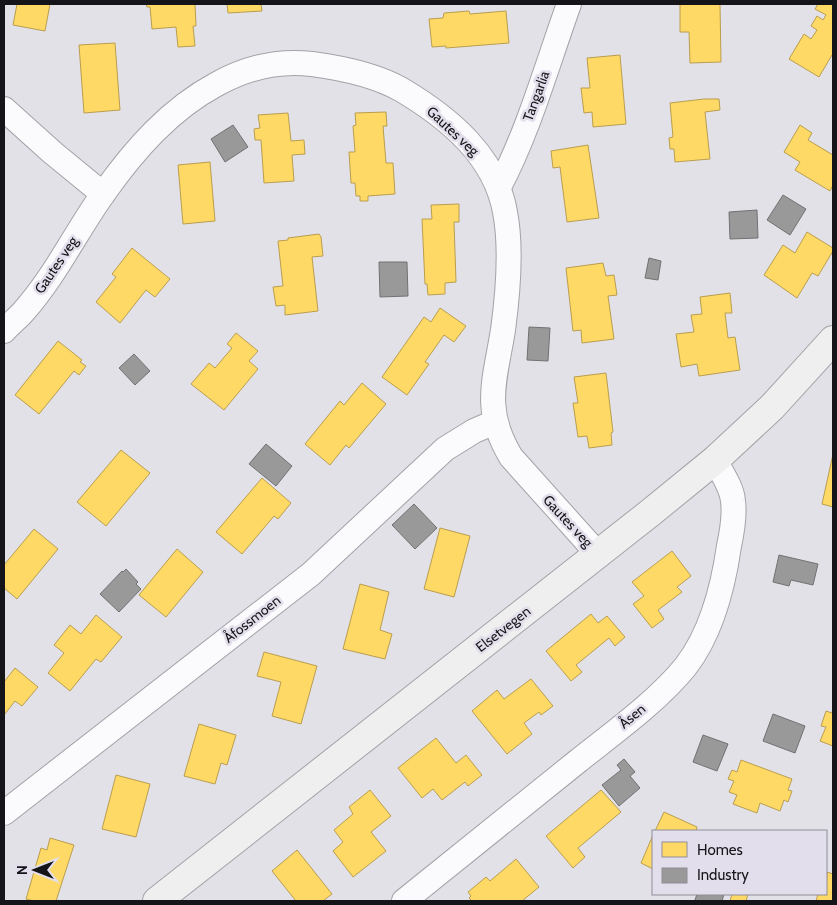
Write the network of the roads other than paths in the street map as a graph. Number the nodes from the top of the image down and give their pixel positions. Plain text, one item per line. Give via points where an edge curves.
1 (569, 4) edge
2 (4, 109) edge
3 (499, 187) junction
4 (103, 194) junction
5 (4, 331) edge
6 (833, 340) edge
7 (495, 422) junction
8 (715, 460) junction
9 (598, 554) junction
10 (4, 813) edge
11 (157, 901) edge
12 (404, 901) edge

1 - 3 street, Tangarlia via 524,130
2 - 4 street
3 - 4 street, Gautes veg via 476,149 420,100 368,76 330,66 282,63 236,73 196,95 173,112 141,145
3 - 7 street, Gautes veg via 505,214 508,265 503,329 493,384
4 - 5 street, Gautes veg via 25,310
6 - 8 main road, Elsetvegen via 772,407
7 - 9 street, Gautes veg via 511,457
7 - 10 street, Åfossmoen via 474,430 445,449 311,574
8 - 9 main road, Elsetvegen
8 - 12 street, Åsen via 733,501 732,529 717,604 687,665 634,716
9 - 11 main road, Elsetvegen

